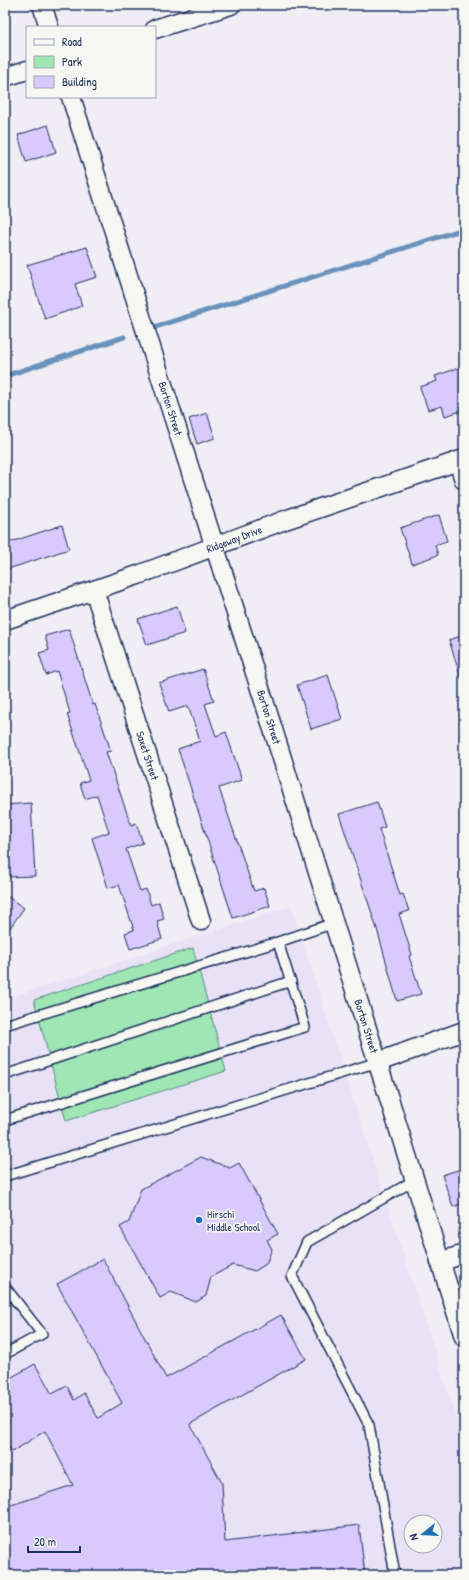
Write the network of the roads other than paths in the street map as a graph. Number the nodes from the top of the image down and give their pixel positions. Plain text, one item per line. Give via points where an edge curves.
1 (42, 5) edge
2 (230, 5) edge
3 (49, 26) edge
4 (156, 29) edge
5 (26, 70) edge
6 (5, 77) edge
7 (72, 98) edge
8 (461, 460) edge
9 (464, 480) edge
10 (214, 546) junction
11 (94, 590) junction
12 (5, 620) edge
13 (201, 921) dead end
14 (334, 923) junction
15 (278, 942) junction
16 (291, 981) junction
17 (5, 1025) edge
18 (464, 1031) edge
19 (378, 1062) junction
20 (5, 1075) edge
21 (5, 1120) edge
22 (5, 1176) edge
23 (415, 1180) junction
24 (464, 1254) edge
25 (440, 1262) junction
26 (5, 1287) edge
27 (464, 1337) edge
28 (5, 1354) edge
29 (395, 1575) edge

1 - 3 street
2 - 4 street
5 - 6 street
7 - 10 street, Borton Street
8 - 9 street
8 - 10 street, Ridgeway Drive
10 - 11 street, Ridgeway Drive
10 - 14 street, Borton Street
11 - 12 street, Ridgeway Drive
11 - 13 street, Saxet Street
14 - 15 lane
14 - 19 street, Borton Street
15 - 16 lane
15 - 17 lane
16 - 20 lane
16 - 21 lane via 306,1027
18 - 19 street
19 - 22 lane
19 - 23 street, Borton Street
23 - 25 street, Borton Street
23 - 29 lane via 307,1242 292,1276 369,1425
24 - 25 street
25 - 27 street, Borton Street
26 - 28 lane via 42,1334

